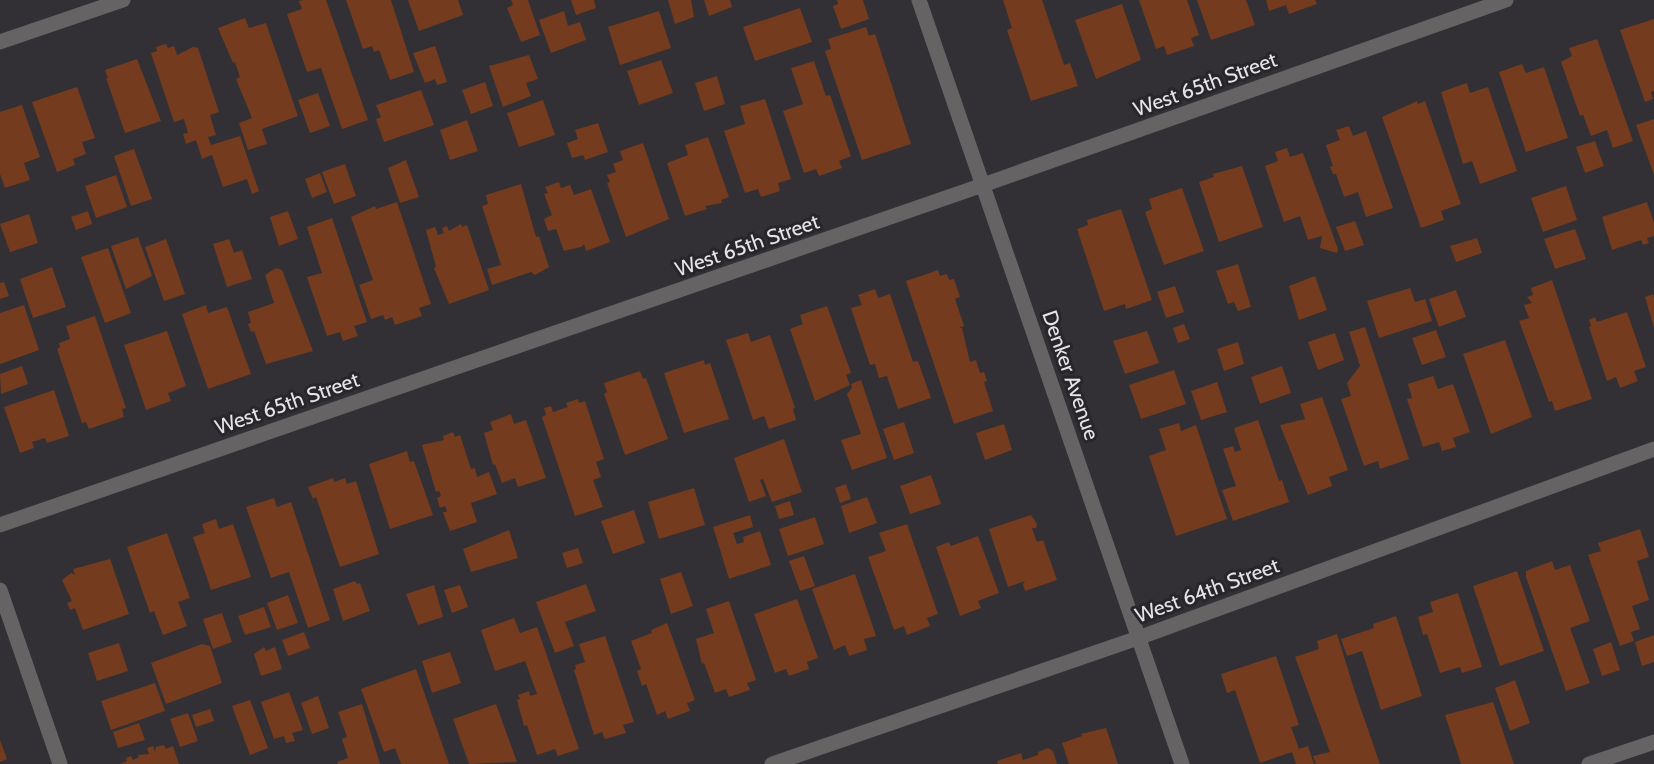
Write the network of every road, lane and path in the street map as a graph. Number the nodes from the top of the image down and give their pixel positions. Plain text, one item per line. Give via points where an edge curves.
1 (123, 0) edge
2 (919, 0) edge
3 (1506, 0) edge
4 (0, 42) edge
5 (983, 185) junction
6 (1654, 450) edge
7 (0, 525) edge
8 (0, 590) edge
9 (1138, 638) junction
10 (1654, 742) edge
11 (60, 764) edge
12 (772, 764) edge
13 (1182, 764) edge
14 (1589, 764) edge

1 - 4 street
2 - 5 street, Denker Avenue
3 - 5 street, West 65th Street
5 - 7 street, West 65th Street
5 - 9 street, Denker Avenue
6 - 9 street, West 64th Street
8 - 11 street
9 - 12 street, West 64th Street
9 - 13 street, Denker Avenue
10 - 14 street

